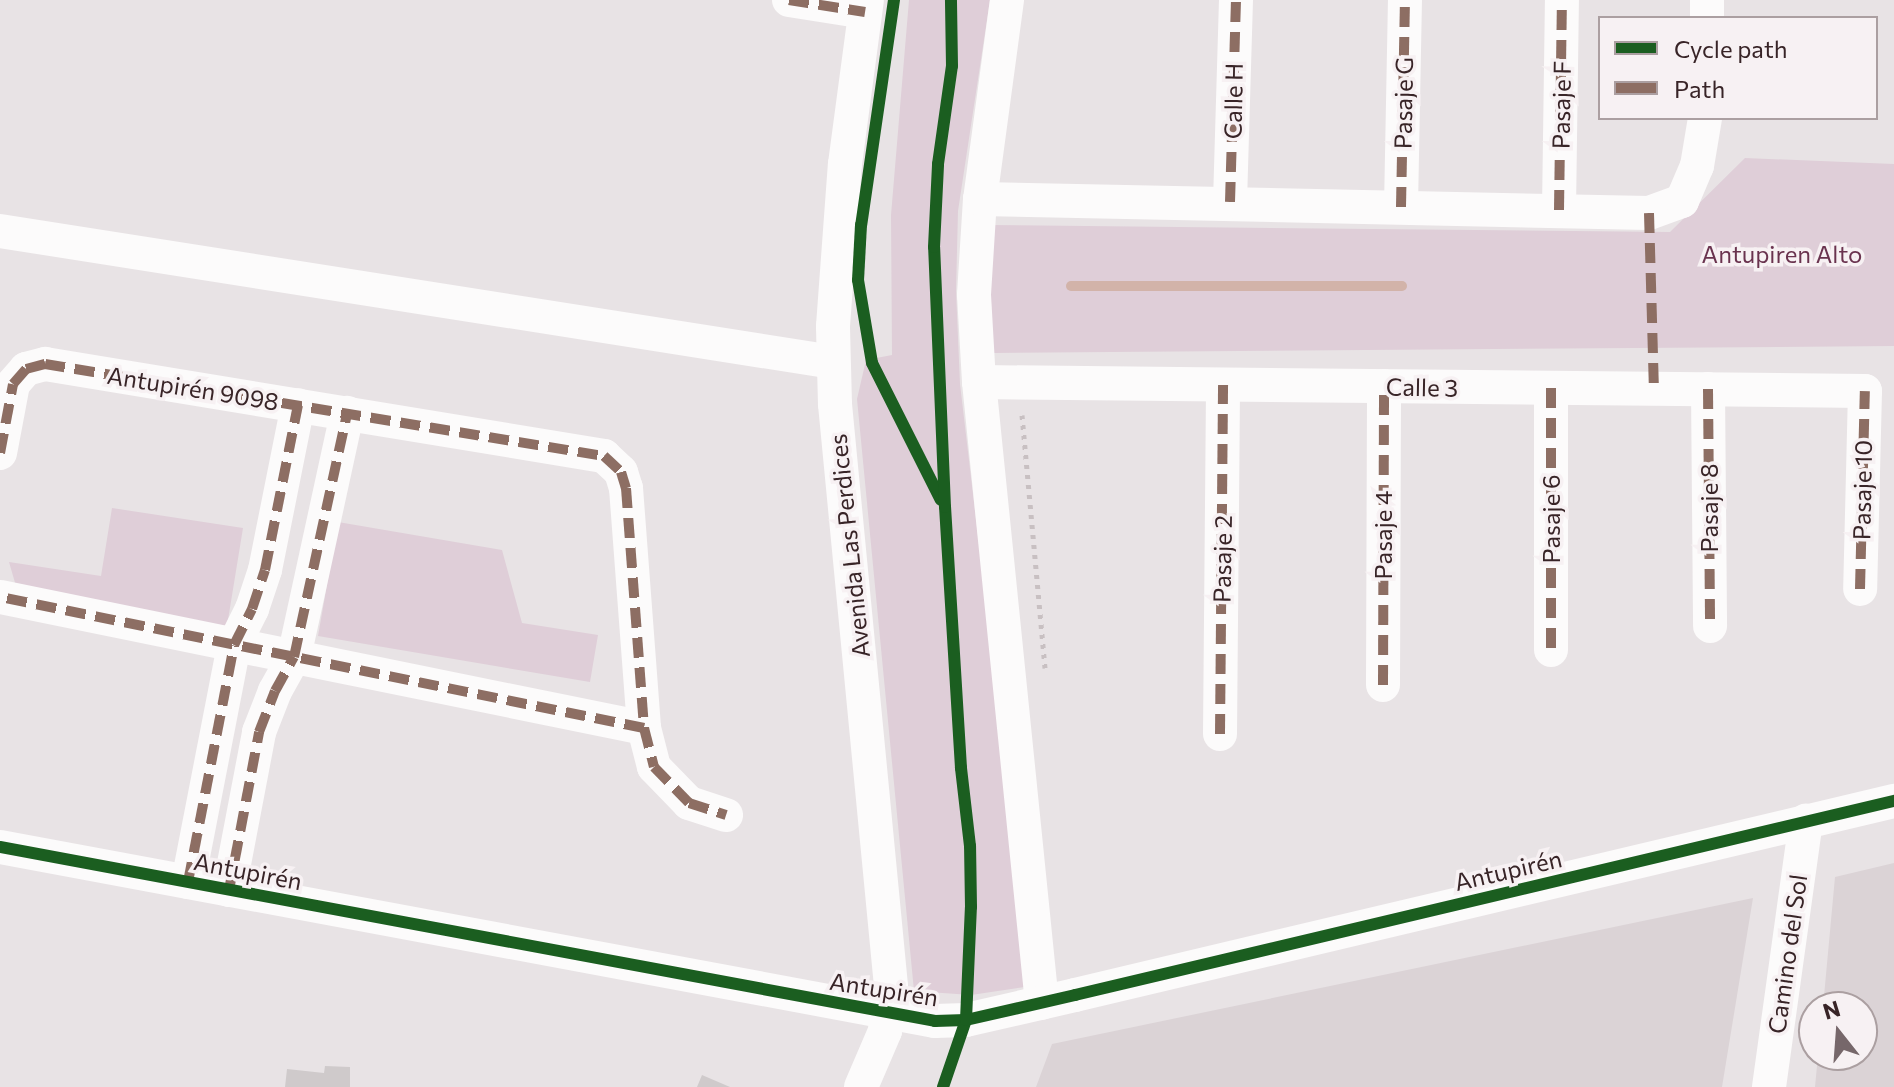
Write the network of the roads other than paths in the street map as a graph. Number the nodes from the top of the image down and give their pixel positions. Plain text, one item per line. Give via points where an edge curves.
1 (789, 0) edge
2 (1007, 0) edge
3 (1236, 0) edge
4 (1405, 0) edge
5 (1562, 0) edge
6 (866, 6) edge
7 (1705, 120) edge
8 (980, 199) junction
9 (1230, 202) junction
10 (1401, 207) junction
11 (1559, 210) junction
12 (0, 231) edge
13 (833, 362) junction
14 (979, 382) junction
15 (1223, 385) junction
16 (1384, 386) junction
17 (1551, 388) junction
18 (1708, 389) junction
19 (1865, 391) joint
20 (298, 405) junction
21 (347, 413) junction
22 (0, 453) edge
23 (1860, 589) dead end
24 (0, 597) edge
25 (1710, 626) dead end
26 (234, 645) junction
27 (1551, 650) dead end
28 (294, 657) junction
29 (1383, 685) dead end
30 (644, 728) junction
31 (1220, 734) dead end
32 (1894, 801) edge
33 (726, 815) dead end
34 (1806, 821) junction
35 (0, 847) edge
36 (188, 882) junction
37 (229, 890) junction
38 (1042, 1003) junction
39 (888, 1014) junction
40 (861, 1087) edge
41 (1769, 1087) edge

1 - 6 street
2 - 8 street
3 - 9 street, Calle H
4 - 10 street, Pasaje G
5 - 11 street, Pasaje F
6 - 13 street, Avenida Las Perdices via 836,262
7 - 11 street via 1697,166 1682,201 1649,213
8 - 9 street
8 - 14 street via 974,295
9 - 10 street
10 - 11 street
12 - 13 street
13 - 39 street, Avenida Las Perdices via 889,954
14 - 15 street, Calle 3
14 - 38 street
15 - 16 street, Calle 3
15 - 31 street, Pasaje 2
16 - 17 street, Calle 3
16 - 29 street, Pasaje 4
17 - 18 street, Calle 3
17 - 27 street, Pasaje 6
18 - 19 street, Calle 3
18 - 25 street, Pasaje 8
19 - 23 street, Pasaje 10
20 - 21 street
20 - 22 street, Antupirén 9098 via 38,364 13,384
20 - 26 street, Antupirén 9098 via 265,570
21 - 28 street
21 - 30 street via 596,454 617,466 626,488
24 - 26 street
26 - 28 street
26 - 36 street, Antupirén 9098
28 - 30 street
28 - 37 street via 259,732
30 - 33 street via 654,767 689,803
32 - 34 street, Antupirén
34 - 38 street, Antupirén
34 - 41 street, Camino del Sol
35 - 36 street, Antupirén
36 - 37 street, Antupirén
37 - 39 street, Antupirén
38 - 39 street, Antupirén via 966,1020
39 - 40 street, Avenida Las Perdices

